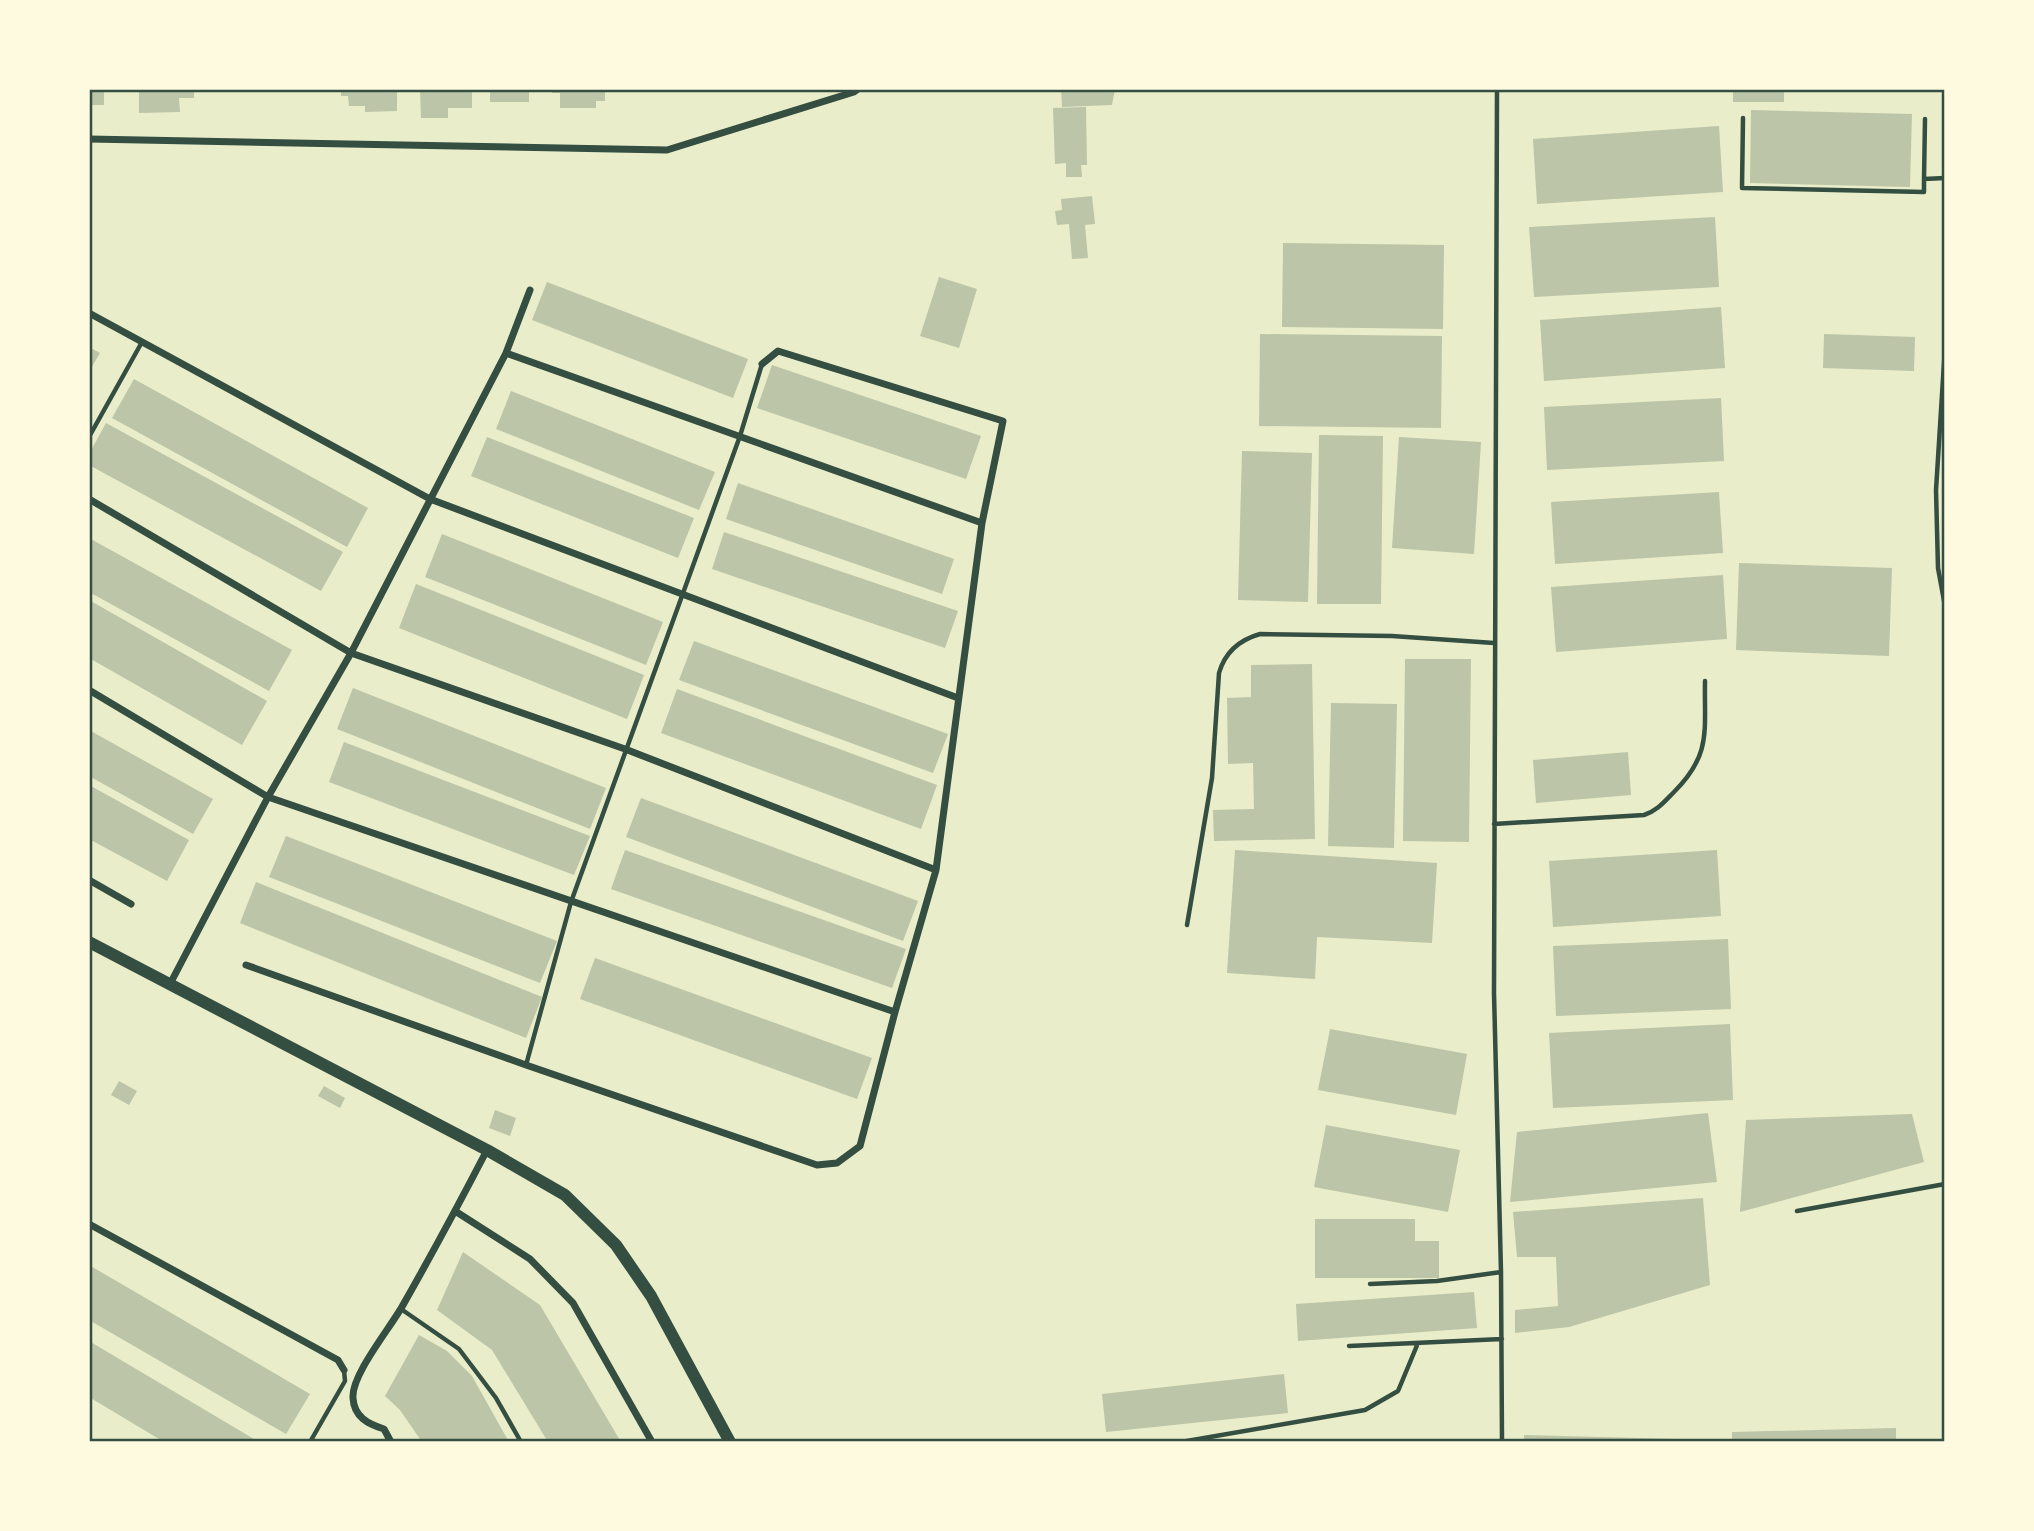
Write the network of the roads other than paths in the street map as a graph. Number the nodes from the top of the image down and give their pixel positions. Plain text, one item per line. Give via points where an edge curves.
1 (858, 89) edge
2 (1497, 89) edge
3 (1743, 118) dead end
4 (1925, 119) dead end
5 (89, 139) edge
6 (1945, 178) edge
7 (1924, 179) junction
8 (530, 290) dead end
9 (89, 313) edge
10 (142, 342) junction
11 (1945, 347) edge
12 (506, 353) junction
13 (762, 365) joint
14 (740, 436) junction
15 (89, 437) edge
16 (89, 499) edge
17 (430, 499) junction
18 (982, 523) junction
19 (682, 594) junction
20 (1945, 606) edge
21 (1495, 643) junction
22 (351, 653) junction
23 (1705, 681) dead end
24 (89, 690) edge
25 (958, 698) junction
26 (625, 749) junction
27 (268, 797) junction
28 (1494, 824) junction
29 (936, 870) junction
30 (89, 880) edge
31 (571, 902) junction
32 (131, 904) dead end
33 (1188, 925) dead end
34 (89, 942) edge
35 (246, 965) dead end
36 (170, 984) junction
37 (895, 1012) junction
38 (526, 1065) junction
39 (486, 1150) junction
40 (1945, 1184) edge
41 (455, 1211) junction
42 (1797, 1211) dead end
43 (89, 1224) edge
44 (1502, 1272) junction
45 (1370, 1284) dead end
46 (401, 1309) junction
47 (1502, 1339) junction
48 (1418, 1343) junction
49 (1349, 1346) dead end
50 (344, 1370) joint
51 (310, 1442) edge
52 (390, 1442) edge
53 (521, 1442) edge
54 (652, 1442) edge
55 (730, 1442) edge
56 (1181, 1442) edge
57 (1502, 1442) edge

1 - 5 street via 667,150
2 - 21 lane
3 - 7 lane via 1742,188 1924,192
4 - 7 lane
6 - 7 lane
8 - 12 street
9 - 10 street
10 - 15 lane
10 - 17 street
11 - 20 lane via 1936,490 1938,568
12 - 14 street
12 - 17 street
13 - 14 lane
13 - 18 street via 778,351 1003,421
14 - 18 street
14 - 19 lane
16 - 22 street
17 - 19 street
17 - 22 street
18 - 25 street
19 - 25 street
19 - 26 lane
21 - 28 lane
21 - 33 lane via 1260,634 1241,640 1219,673 1212,778
22 - 26 street
22 - 27 street
23 - 28 lane via 1704,747 1692,774 1654,812
24 - 27 street
25 - 29 street
26 - 29 street
26 - 31 lane
27 - 31 street
27 - 36 street
28 - 44 lane
29 - 37 street
30 - 32 street
31 - 37 street
31 - 38 lane
34 - 36 street
35 - 38 street
36 - 39 street
37 - 38 street via 860,1146 837,1163 817,1165
39 - 41 street
39 - 55 street via 565,1195 616,1245 651,1296
40 - 42 lane
41 - 46 street
41 - 54 street via 530,1259 573,1303
43 - 50 street via 338,1360
44 - 45 lane
44 - 47 lane
46 - 52 street via 367,1359 353,1393 355,1411 370,1425 384,1429
46 - 53 lane via 458,1349 496,1398
47 - 48 lane
47 - 57 lane
48 - 49 lane
48 - 56 lane via 1398,1391 1365,1410
50 - 51 lane via 345,1381

